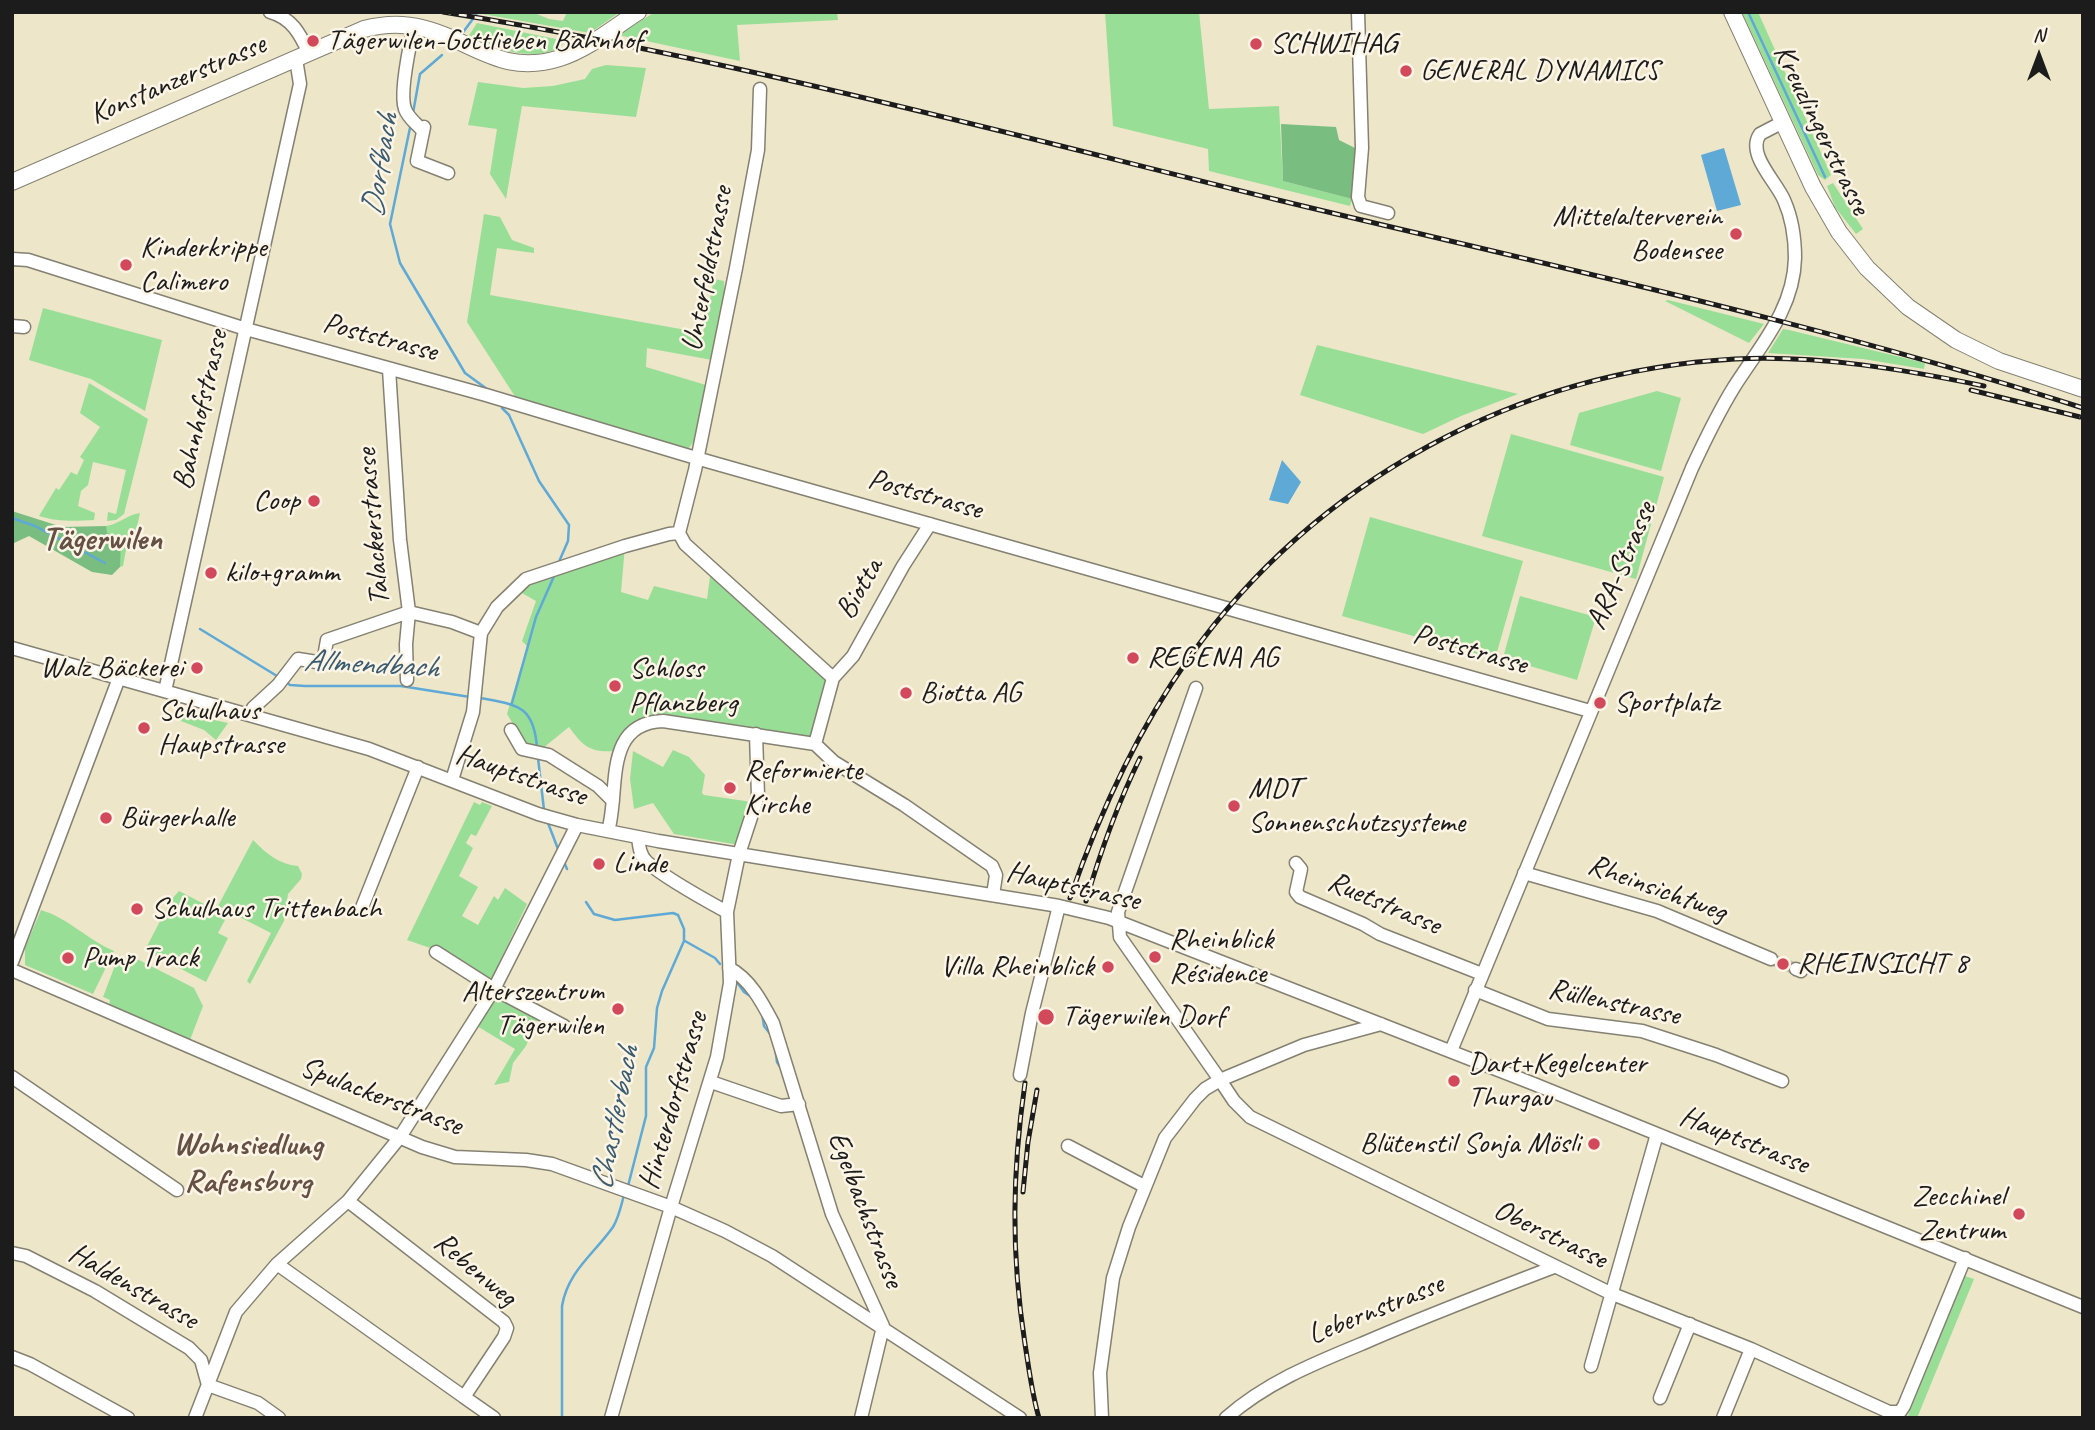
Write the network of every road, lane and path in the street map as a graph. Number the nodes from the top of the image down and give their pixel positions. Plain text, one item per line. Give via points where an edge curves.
1 (270, 12) edge
2 (638, 12) edge
3 (1358, 12) edge
4 (1732, 12) edge
5 (414, 26) junction
6 (303, 56) junction
7 (760, 89) dead end
8 (1783, 122) junction
9 (449, 173) dead end
10 (12, 182) edge
11 (1388, 213) dead end
12 (12, 259) edge
13 (246, 329) junction
14 (389, 369) junction
15 (2083, 389) edge
16 (696, 458) junction
17 (930, 524) junction
18 (679, 533) junction
19 (409, 612) junction
20 (481, 633) junction
21 (12, 648) edge
22 (119, 678) junction
23 (833, 678) junction
24 (407, 680) dead end
25 (1196, 688) dead end
26 (165, 691) junction
27 (1590, 711) junction
28 (250, 715) junction
29 (511, 730) dead end
30 (756, 734) junction
31 (815, 744) junction
32 (418, 767) junction
33 (452, 780) junction
34 (613, 801) junction
35 (577, 825) junction
36 (608, 831) junction
37 (638, 837) junction
38 (739, 854) junction
39 (1296, 863) dead end
40 (1524, 873) junction
41 (993, 895) junction
42 (1059, 906) junction
43 (361, 910) dead end
44 (727, 912) junction
45 (1118, 921) junction
46 (436, 952) dead end
47 (1771, 959) tunnel mouth
48 (12, 962) edge
49 (729, 968) junction
50 (12, 970) edge
51 (1482, 974) junction
52 (494, 989) junction
53 (1475, 990) junction
54 (1381, 1024) junction
55 (564, 1026) dead end
56 (1451, 1051) junction
57 (1020, 1075) dead end
58 (12, 1077) edge
59 (1220, 1080) junction
60 (1782, 1081) dead end
61 (711, 1083) junction
62 (799, 1104) junction
63 (1657, 1134) junction
64 (400, 1138) junction
65 (1068, 1146) dead end
66 (1144, 1186) junction
67 (177, 1190) dead end
68 (348, 1201) junction
69 (671, 1207) junction
70 (12, 1253) edge
71 (1965, 1258) junction
72 (277, 1264) junction
73 (1555, 1267) junction
74 (1610, 1293) junction
75 (2083, 1307) edge
76 (1690, 1324) junction
77 (883, 1327) junction
78 (1751, 1349) junction
79 (12, 1357) edge
80 (1591, 1366) dead end
81 (208, 1385) junction
82 (464, 1397) junction
83 (1660, 1398) dead end
84 (128, 1418) edge
85 (195, 1418) edge
86 (279, 1418) edge
87 (494, 1418) edge
88 (611, 1418) edge
89 (861, 1418) edge
90 (1020, 1418) edge
91 (1101, 1418) edge
92 (1226, 1418) edge
93 (1723, 1418) edge

1 - 6 street, Bahnhofstrasse via 294,26
2 - 5 main road, Konstanzerstrasse via 575,52 545,62 507,61
3 - 11 street via 1362,148 1358,197 1361,206
4 - 8 main road, Kreuzlingerstrasse
5 - 6 main road, Konstanzerstrasse via 371,27
5 - 9 street via 404,104 418,124 417,160
6 - 10 main road, Konstanzerstrasse
6 - 13 street, Bahnhofstrasse
7 - 16 street, Unterfeldstrasse via 758,150
8 - 15 main road, Kreuzlingerstrasse via 1839,232 1885,287 1930,324 1978,352
8 - 27 street, ARA-Strasse via 1760,134 1755,146 1784,201 1792,228 1795,260 1785,306 1716,418
12 - 13 street, Poststrasse via 28,260
13 - 14 street, Poststrasse
13 - 26 street, Bahnhofstrasse
14 - 16 street, Poststrasse
14 - 19 street, Talackerstrasse
16 - 17 street, Poststrasse
16 - 18 street, Unterfeldstrasse
17 - 23 street, Biotta via 853,656
17 - 27 street, Poststrasse
18 - 20 street via 526,579 497,607
18 - 23 street via 694,553
19 - 20 street
19 - 24 street, Talackerstrasse
19 - 28 street via 327,640 323,663 298,659
20 - 33 street via 468,731
21 - 22 street, Hauptstrasse
22 - 26 street, Hauptstrasse
22 - 48 street
23 - 31 street
25 - 45 street
26 - 28 street, Hauptstrasse
27 - 40 street, ARA-Strasse
28 - 32 street, Hauptstrasse
29 - 34 street via 522,749 538,752 598,786
30 - 31 street
30 - 34 street via 663,721 644,724 618,756
30 - 38 street, Hinterdorfstrasse via 758,796
31 - 41 street via 834,762 992,866 996,875
32 - 33 street, Hauptstrasse
32 - 43 street
33 - 35 street, Hauptstrasse
34 - 36 street
35 - 36 street, Hauptstrasse
35 - 52 street
36 - 37 street, Hauptstrasse
37 - 38 street, Hauptstrasse
37 - 44 street via 647,862
38 - 41 street, Hauptstrasse
38 - 44 street, Hinterdorfstrasse
39 - 51 street, Ruetstrasse via 1301,869 1296,889 1300,897
40 - 47 street, Rheinsichtweg via 1657,911
40 - 51 street, ARA-Strasse
41 - 42 street, Hauptstrasse
42 - 45 street, Hauptstrasse
42 - 57 street
44 - 49 street, Hinterdorfstrasse
45 - 54 street, Hauptstrasse
45 - 59 street, Oberstrasse via 1120,937
46 - 52 street
49 - 61 street, Hinterdorfstrasse via 728,1005
49 - 62 street, Egelbachstrasse via 760,998 773,1023
50 - 64 street, Spulackerstrasse
51 - 53 street, ARA-Strasse
52 - 55 street
52 - 64 street
53 - 56 street, ARA-Strasse
53 - 60 street, Rüllenstrasse via 1548,1019 1642,1031
54 - 56 street, Hauptstrasse
54 - 59 street via 1304,1045
56 - 63 street, Hauptstrasse
58 - 67 street
59 - 66 street via 1195,1099 1165,1139
59 - 73 street, Oberstrasse via 1255,1120
61 - 62 street via 781,1106
61 - 69 street, Hinterdorfstrasse
62 - 77 street, Egelbachstrasse via 832,1214
63 - 71 street, Hauptstrasse
63 - 74 street
64 - 68 street
64 - 69 street, Spulackerstrasse via 455,1157 544,1162
65 - 66 street
66 - 91 street via 1113,1278 1100,1373
68 - 72 street
68 - 82 street, Rebenweg via 504,1322 504,1337
69 - 77 street, Spulackerstrasse via 772,1256
69 - 88 street, Hinterdorfstrasse
70 - 81 street, Haldenstrasse via 95,1291 189,1348 201,1360
71 - 75 street, Hauptstrasse
71 - 78 street, Oberstrasse via 1900,1412 1889,1412
72 - 81 street via 236,1312
72 - 82 street
73 - 74 street, Oberstrasse
73 - 92 street, Lebernstrasse via 1288,1375
74 - 76 street, Oberstrasse
74 - 80 street
76 - 78 street, Oberstrasse
76 - 83 street
77 - 89 street
77 - 90 street, Egelbachstrasse
78 - 93 street
79 - 84 street
81 - 85 street
81 - 86 street via 258,1403
82 - 87 street

